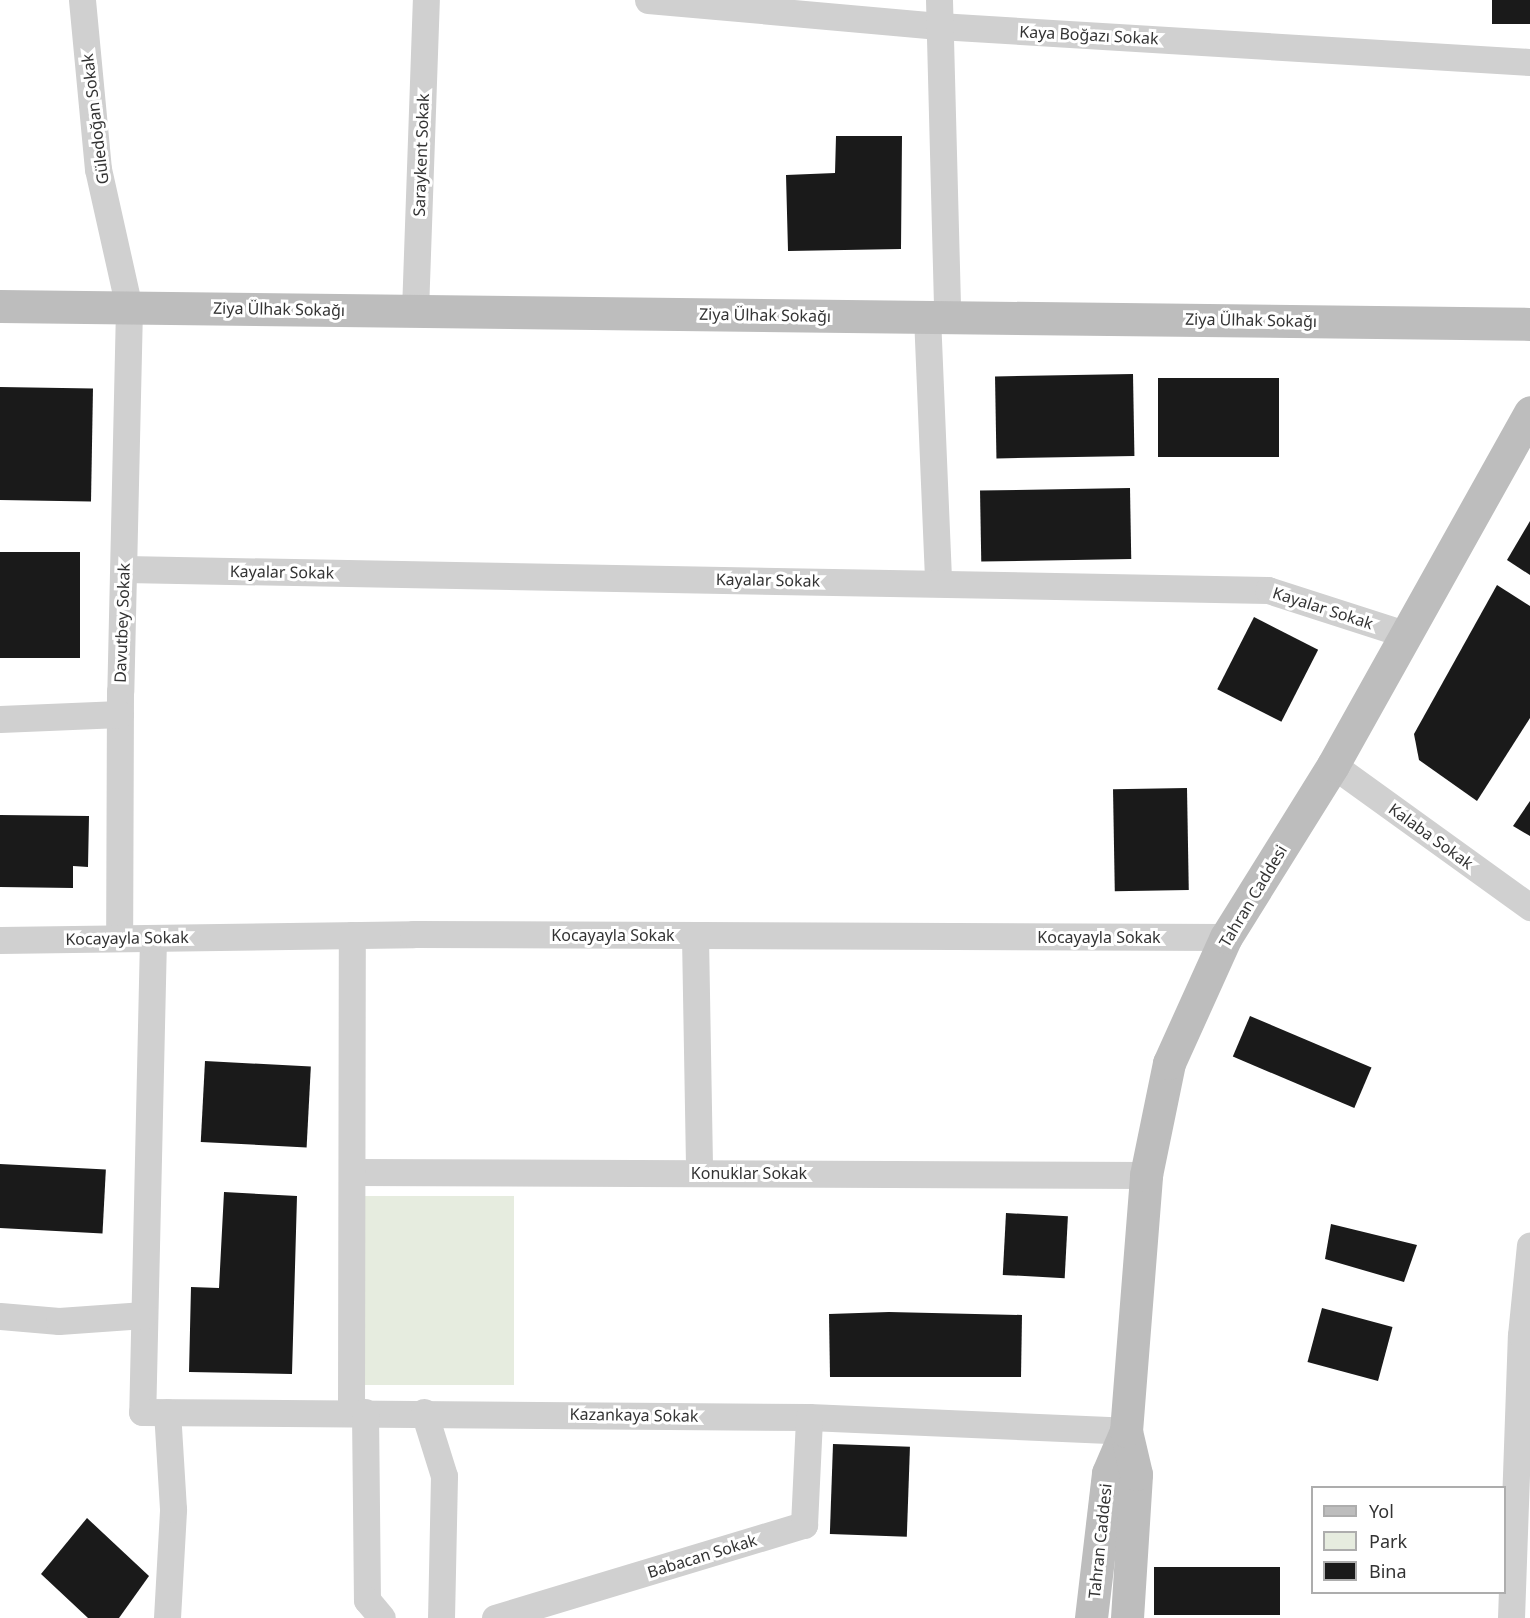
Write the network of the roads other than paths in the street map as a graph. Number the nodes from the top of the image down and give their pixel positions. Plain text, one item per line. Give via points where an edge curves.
1 (82, 0) edge
2 (426, 0) edge
3 (648, 0) edge
4 (939, 13) edge
5 (1530, 62) edge
6 (0, 306) edge
7 (129, 308) junction
8 (415, 311) junction
9 (937, 316) junction
10 (1530, 324) edge
11 (1530, 412) edge
12 (125, 569) junction
13 (938, 583) junction
14 (1404, 634) junction
15 (120, 714) junction
16 (0, 718) edge
17 (1333, 765) junction
18 (1530, 907) edge
19 (352, 935) junction
20 (695, 936) junction
21 (1227, 937) junction
22 (119, 938) junction
23 (153, 938) junction
24 (0, 940) edge
25 (351, 1172) junction
26 (699, 1172) junction
27 (1146, 1175) junction
28 (1530, 1245) edge
29 (144, 1315) junction
30 (0, 1316) edge
31 (154, 1412) junction
32 (358, 1412) junction
33 (424, 1412) junction
34 (809, 1417) junction
35 (1126, 1431) junction
36 (167, 1618) edge
37 (382, 1618) edge
38 (441, 1618) edge
39 (495, 1618) edge
40 (1091, 1618) edge
41 (1127, 1618) edge
42 (1511, 1618) edge

1 - 7 street, Güledoğan Sokak via 99,169
2 - 8 street, Saraykent Sokak
3 - 4 street, Kaya Boğazı Sokak
4 - 5 street, Kaya Boğazı Sokak
4 - 9 street
6 - 7 street, Ziya Ülhak Sokağı
7 - 8 street, Ziya Ülhak Sokağı
7 - 12 street, Davutbey Sokak
8 - 9 street, Ziya Ülhak Sokağı
9 - 10 street, Ziya Ülhak Sokağı
9 - 13 street
11 - 14 street, Tahran Caddesi
12 - 13 street, Kayalar Sokak
12 - 15 street, Davutbey Sokak
13 - 14 street, Kayalar Sokak via 1268,590
14 - 17 street, Tahran Caddesi
15 - 16 street
15 - 22 street, Davutbey Sokak
17 - 18 street, Kalaba Sokak
17 - 21 street, Tahran Caddesi
19 - 20 street, Kocayayla Sokak
19 - 23 street, Kocayayla Sokak
19 - 25 street
20 - 21 street, Kocayayla Sokak
20 - 26 street
21 - 27 street, Tahran Caddesi via 1169,1063
22 - 23 street, Kocayayla Sokak
22 - 24 street, Kocayayla Sokak
23 - 29 street
25 - 26 street, Konuklar Sokak
25 - 32 street
26 - 27 street, Konuklar Sokak
27 - 35 street, Tahran Caddesi
28 - 42 street via 1521,1335
29 - 30 street via 59,1321
29 - 31 street
31 - 32 street, Kazankaya Sokak
31 - 36 street via 173,1509
32 - 33 street, Kazankaya Sokak
32 - 37 street via 367,1600
33 - 34 street, Kazankaya Sokak
33 - 38 street via 444,1476
34 - 35 street, Kazankaya Sokak
34 - 39 street, Babacan Sokak via 804,1525
35 - 40 street, Tahran Caddesi via 1108,1473
35 - 41 street, Tahran Caddesi via 1136,1474

